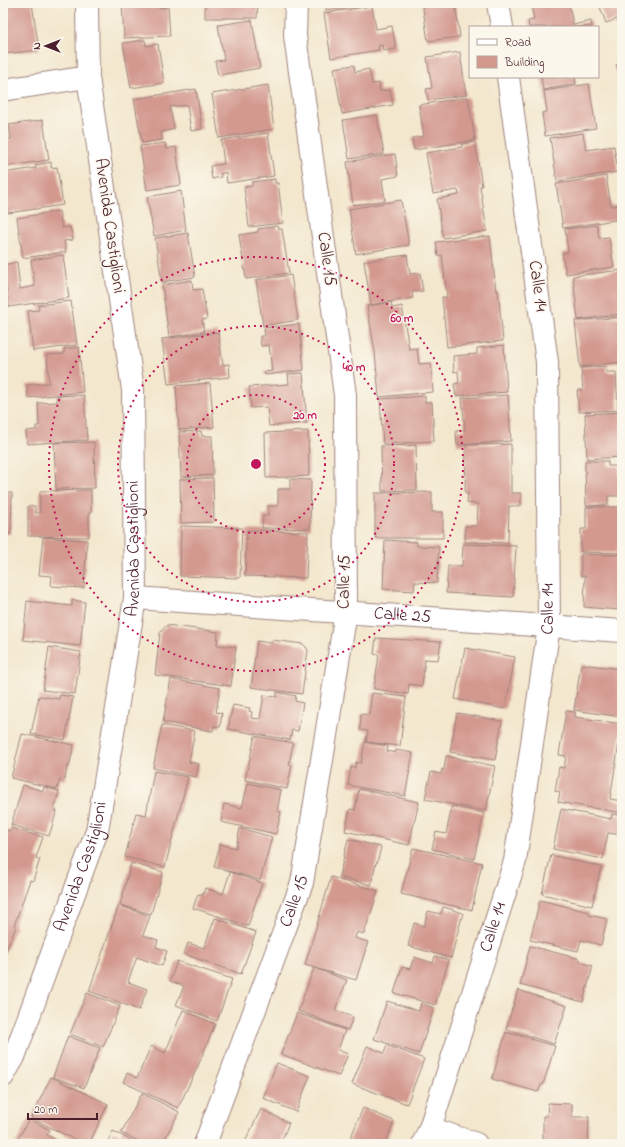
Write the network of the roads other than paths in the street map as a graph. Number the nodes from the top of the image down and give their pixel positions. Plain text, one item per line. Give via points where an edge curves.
1 (87, 3) edge
2 (296, 3) edge
3 (498, 3) edge
4 (502, 26) edge
5 (88, 77) junction
6 (508, 78) edge
7 (3, 90) edge
8 (135, 598) junction
9 (346, 612) junction
10 (550, 626) junction
11 (622, 631) edge
12 (3, 1076) edge
13 (426, 1136) edge
14 (205, 1144) edge
15 (476, 1144) edge

1 - 5 street, Avenida Castiglioni
2 - 9 street, Calle 15 via 295,36 345,395
3 - 4 street
5 - 7 street
5 - 8 street, Avenida Castiglioni via 133,390
6 - 10 street, Calle 14 via 547,362
8 - 9 street, Calle 25
8 - 12 street, Avenida Castiglioni via 97,831 14,1057
9 - 10 street, Calle 25
9 - 14 street, Calle 15 via 302,883
10 - 11 street, Calle 25
10 - 13 street, Calle 14 via 515,862
13 - 15 street, Calle 14

